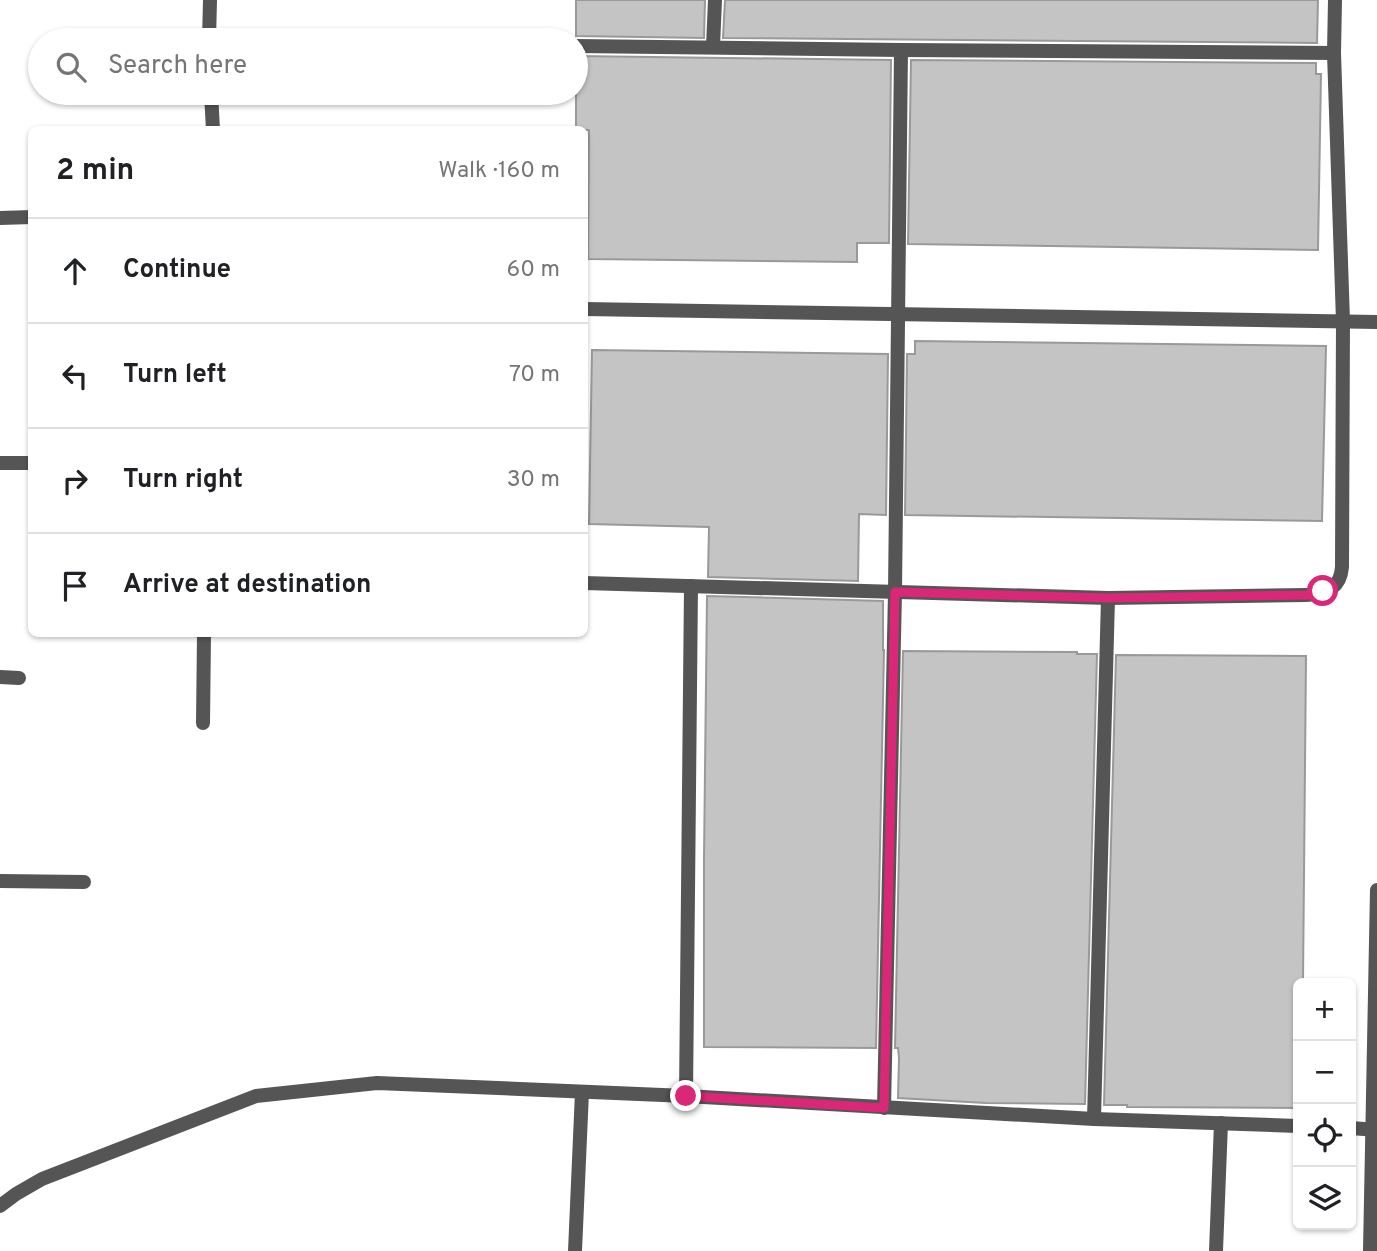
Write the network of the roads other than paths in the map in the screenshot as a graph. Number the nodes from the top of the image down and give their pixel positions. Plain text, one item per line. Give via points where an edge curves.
1 (210, 0) edge
2 (715, 0) edge
3 (1335, 0) edge
4 (209, 28) edge
5 (588, 46) edge
6 (713, 47) junction
7 (901, 50) junction
8 (1334, 53) junction
9 (212, 105) edge
10 (213, 126) edge
11 (0, 218) edge
12 (28, 218) edge
13 (588, 309) edge
14 (899, 315) junction
15 (1343, 321) junction
16 (1377, 322) edge
17 (0, 463) edge
18 (28, 463) edge
19 (588, 583) edge
20 (691, 586) junction
21 (895, 592) junction
22 (1108, 598) junction
23 (204, 637) edge
24 (0, 677) edge
25 (19, 678) dead end
26 (203, 723) dead end
27 (0, 881) edge
28 (84, 882) dead end
29 (1377, 890) edge
30 (1376, 925) edge
31 (582, 1092) junction
32 (686, 1096) junction
33 (884, 1108) junction
34 (1094, 1119) junction
35 (1221, 1124) junction
36 (1293, 1126) edge
37 (1356, 1128) edge
38 (1374, 1129) edge
39 (0, 1206) edge
40 (575, 1251) edge
41 (1216, 1251) edge
42 (1370, 1251) edge

1 - 4 street
2 - 6 street
3 - 8 street
5 - 6 street
6 - 7 street
7 - 8 street
7 - 14 street
8 - 15 street
9 - 10 street
11 - 12 street
13 - 14 street
14 - 15 street
14 - 21 street
15 - 16 street
15 - 22 street via 1342,576 1336,586 1307,595
17 - 18 street
19 - 20 street
20 - 21 street
20 - 32 street
21 - 22 street
21 - 33 street
22 - 34 street
23 - 26 street
24 - 25 street
27 - 28 street
29 - 30 street
30 - 38 street
31 - 32 street
31 - 39 street via 377,1083 256,1096 42,1179
31 - 40 street
32 - 33 street
33 - 34 street
34 - 35 street
35 - 36 street
35 - 41 street
37 - 38 street
38 - 42 street

